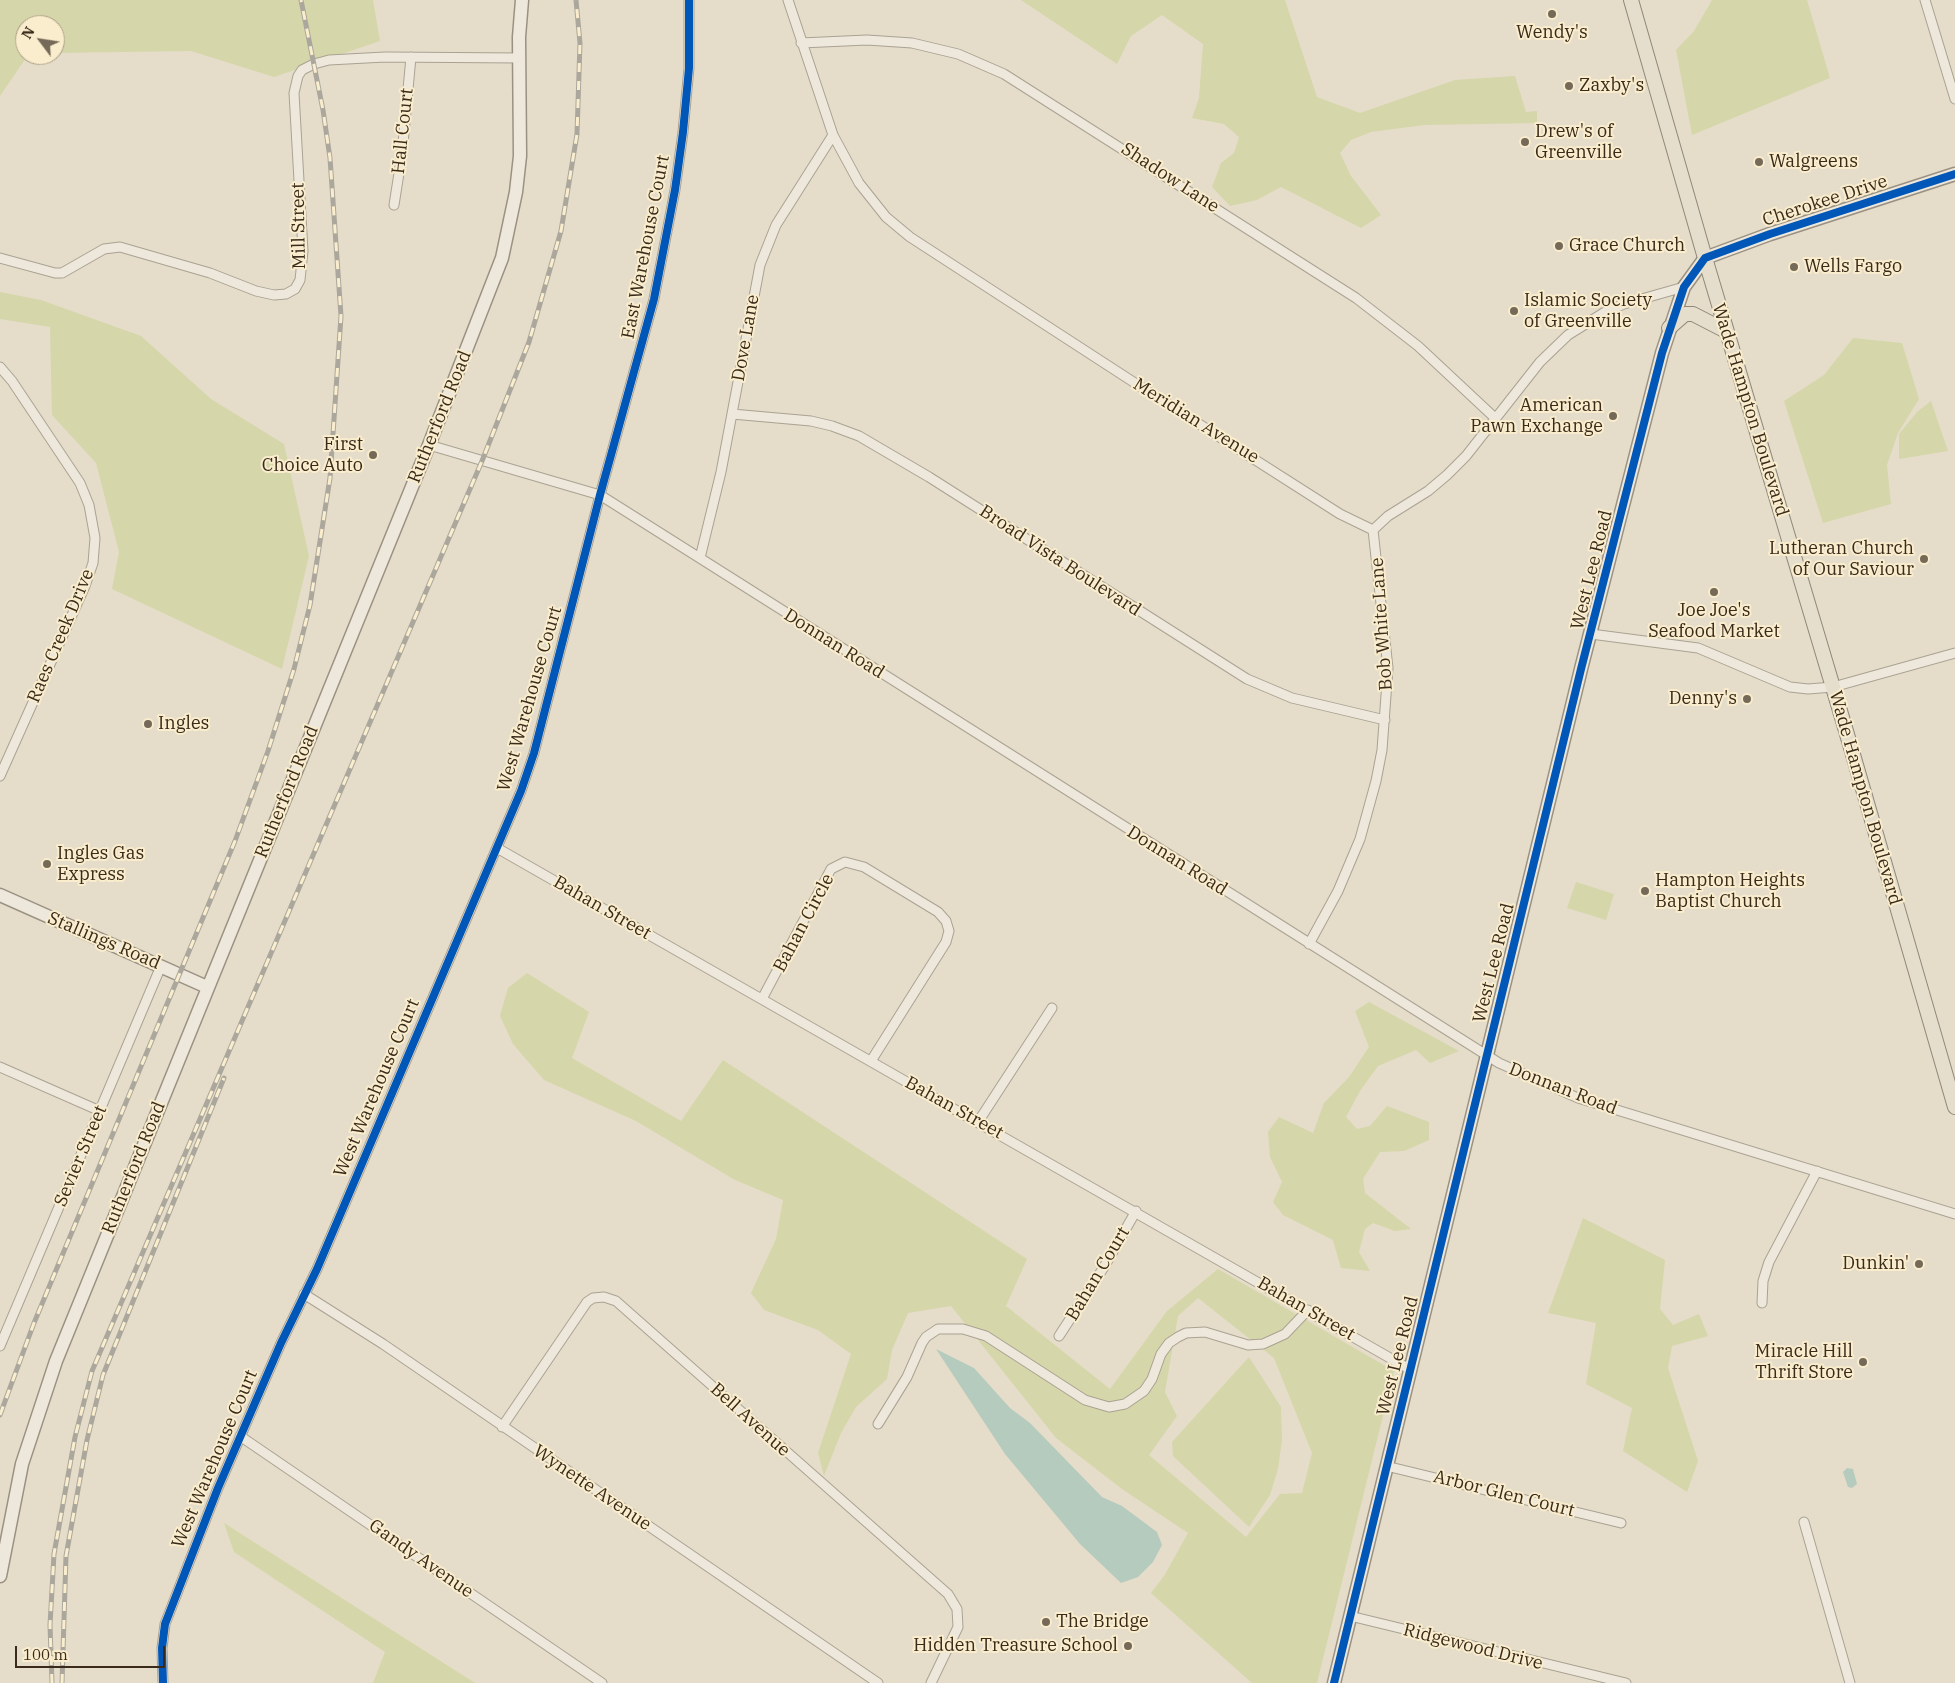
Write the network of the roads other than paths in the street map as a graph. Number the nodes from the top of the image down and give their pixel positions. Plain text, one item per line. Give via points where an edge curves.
1 (522, 0) edge
2 (689, 0) edge
3 (788, 0) edge
4 (1631, 0) edge
5 (1925, 0) edge
6 (801, 43) junction
7 (411, 57) junction
8 (520, 58) junction
9 (1955, 99) edge
10 (833, 135) junction
11 (1955, 174) edge
12 (394, 205) dead end
13 (0, 258) edge
14 (1704, 258) junction
15 (1684, 287) junction
16 (1670, 328) junction
17 (1726, 331) junction
18 (0, 367) edge
19 (732, 414) junction
20 (1495, 418) junction
21 (429, 445) junction
22 (600, 495) junction
23 (1373, 530) junction
24 (700, 558) junction
25 (1591, 634) junction
26 (1955, 653) edge
27 (1827, 688) junction
28 (1385, 720) junction
29 (0, 776) edge
30 (497, 848) junction
31 (0, 895) edge
32 (1309, 944) junction
33 (161, 966) junction
34 (207, 987) junction
35 (762, 999) junction
36 (1052, 1008) dead end
37 (1487, 1056) junction
38 (871, 1061) junction
39 (0, 1067) edge
40 (1955, 1107) edge
41 (100, 1111) junction
42 (978, 1122) junction
43 (1817, 1171) junction
44 (1136, 1211) junction
45 (1955, 1214) edge
46 (304, 1294) junction
47 (1762, 1303) dead end
48 (1308, 1310) junction
49 (1059, 1336) dead end
50 (0, 1346) edge
51 (1411, 1370) junction
52 (878, 1424) dead end
53 (502, 1427) junction
54 (240, 1436) junction
55 (1386, 1466) junction
56 (1804, 1522) dead end
57 (1622, 1523) dead end
58 (0, 1576) edge
59 (1350, 1616) junction
60 (163, 1683) edge
61 (602, 1683) edge
62 (878, 1683) edge
63 (931, 1683) edge
64 (1334, 1683) edge
65 (1626, 1683) edge
66 (1850, 1683) edge

1 - 8 street, Rutherford Road
2 - 22 street, East Warehouse Court via 689,68 676,190 654,299
3 - 6 street, Meridian Avenue
4 - 14 main road, Wade Hampton Boulevard
5 - 9 street
6 - 10 street, Meridian Avenue
6 - 20 street, Shadow Lane via 867,40 912,43 958,54 1004,74 1356,298 1418,346
7 - 8 street, Mill Street
7 - 12 street, Hall Court
7 - 13 street, Mill Street via 329,60 305,68 298,76 294,92 303,252 300,280 295,289 286,294 256,292 210,272 120,247 104,249 55,274
8 - 21 street, Rutherford Road via 520,156 510,226 492,289
10 - 19 street, Dove Lane via 796,189 767,246 753,295
10 - 23 street, Meridian Avenue via 868,197 886,218 910,237 1340,514
11 - 14 street, Cherokee Drive
14 - 15 street, West Lee Road
14 - 17 main road, Wade Hampton Boulevard
15 - 16 street, West Lee Road
15 - 20 street via 1624,304 1568,335 1540,362
16 - 17 main road via 1685,314 1693,314
16 - 25 street, West Lee Road
17 - 27 main road, Wade Hampton Boulevard
18 - 29 street, Raes Creek Drive via 80,483 90,505 95,538 85,586
19 - 24 street, Dove Lane
19 - 28 street, Broad Vista Boulevard via 811,421 859,436 1247,679 1292,698
20 - 23 street via 1447,475
21 - 22 street, Donnan Road
21 - 34 street, Rutherford Road
22 - 24 street, Donnan Road
22 - 30 street, West Warehouse Court via 534,753
23 - 28 street, Bob White Lane via 1388,668
24 - 32 street, Donnan Road
25 - 27 street via 1698,648 1790,687
25 - 37 street, West Lee Road
26 - 27 street
27 - 40 main road, Wade Hampton Boulevard
28 - 32 street, Bob White Lane via 1376,781 1360,839 1338,891
30 - 35 street, Bahan Street
30 - 46 street, West Warehouse Court
31 - 33 street, Stallings Road
32 - 37 street, Donnan Road
33 - 34 street, Stallings Road
33 - 41 street, Sevier Street
34 - 58 street, Rutherford Road via 37,1415 13,1503
35 - 38 street, Bahan Street
35 - 38 street, Bahan Circle via 831,869 845,862 864,867 938,912 949,931 946,942
36 - 42 street
37 - 43 street, Donnan Road via 1578,1098
37 - 51 street, West Lee Road
38 - 42 street, Bahan Street
39 - 41 street
41 - 50 street, Sevier Street
42 - 44 street, Bahan Street
43 - 45 street, Donnan Road
43 - 47 street via 1769,1262 1763,1281
44 - 48 street, Bahan Street
44 - 49 street, Bahan Court
46 - 53 street, Wynette Avenue
46 - 54 street, West Warehouse Court
48 - 51 street, Bahan Street
48 - 52 street via 1285,1334 1263,1344 1248,1345 1205,1332 1178,1337 1161,1354 1144,1391 1125,1404 1108,1407 1085,1400 986,1336 963,1329 938,1329 922,1343 907,1376
51 - 55 street, West Lee Road
53 - 62 street, Wynette Avenue
53 - 63 street, Bell Avenue via 587,1302 604,1297 616,1301 948,1594 957,1608 958,1627
54 - 60 street, West Warehouse Court via 165,1624
54 - 61 street, Gandy Avenue
55 - 57 street, Arbor Glen Court
55 - 59 street, West Lee Road
56 - 66 street
59 - 64 street, West Lee Road
59 - 65 street, Ridgewood Drive

